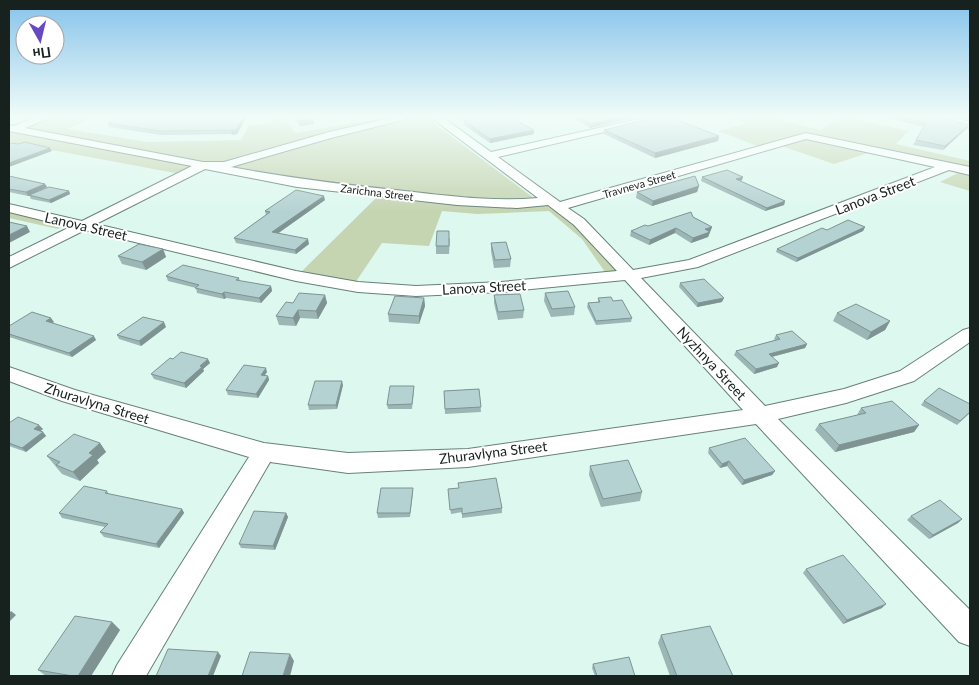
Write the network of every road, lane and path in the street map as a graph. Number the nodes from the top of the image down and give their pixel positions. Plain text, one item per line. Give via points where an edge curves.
1 (112, 148) edge
2 (284, 148) edge
3 (478, 148) edge
4 (525, 148) edge
5 (765, 148) edge
6 (863, 148) edge
7 (489, 156) junction
8 (204, 165) junction
9 (949, 166) junction
10 (970, 171) edge
11 (555, 204) junction
12 (9, 208) edge
13 (83, 225) junction
14 (9, 263) edge
15 (629, 275) junction
16 (970, 334) edge
17 (9, 374) edge
18 (761, 415) junction
19 (264, 452) junction
20 (970, 631) edge
21 (128, 676) edge

1 - 8 street, Zarichna Street
2 - 8 street, Zarichna Street via 225,165
3 - 7 street, Nyzhnya Street
4 - 7 street
5 - 11 street, Travneva Street
6 - 9 street, Travneva Street
7 - 11 street, Nyzhnya Street
8 - 11 street, Zarichna Street via 297,183 457,201
8 - 13 street
9 - 10 street, Travneva Street
9 - 15 street, Lanova Street via 692,264
11 - 15 street, Nyzhnya Street via 579,222
12 - 13 street, Lanova Street
13 - 14 street
13 - 15 street, Lanova Street via 296,276 358,287 416,291
15 - 18 street, Nyzhnya Street
16 - 18 street, Zhuravlyna Street via 907,376 846,396
17 - 19 street, Zhuravlyna Street via 69,396
18 - 19 street, Zhuravlyna Street via 468,458 348,463
18 - 20 street, Nyzhnya Street
19 - 21 street

